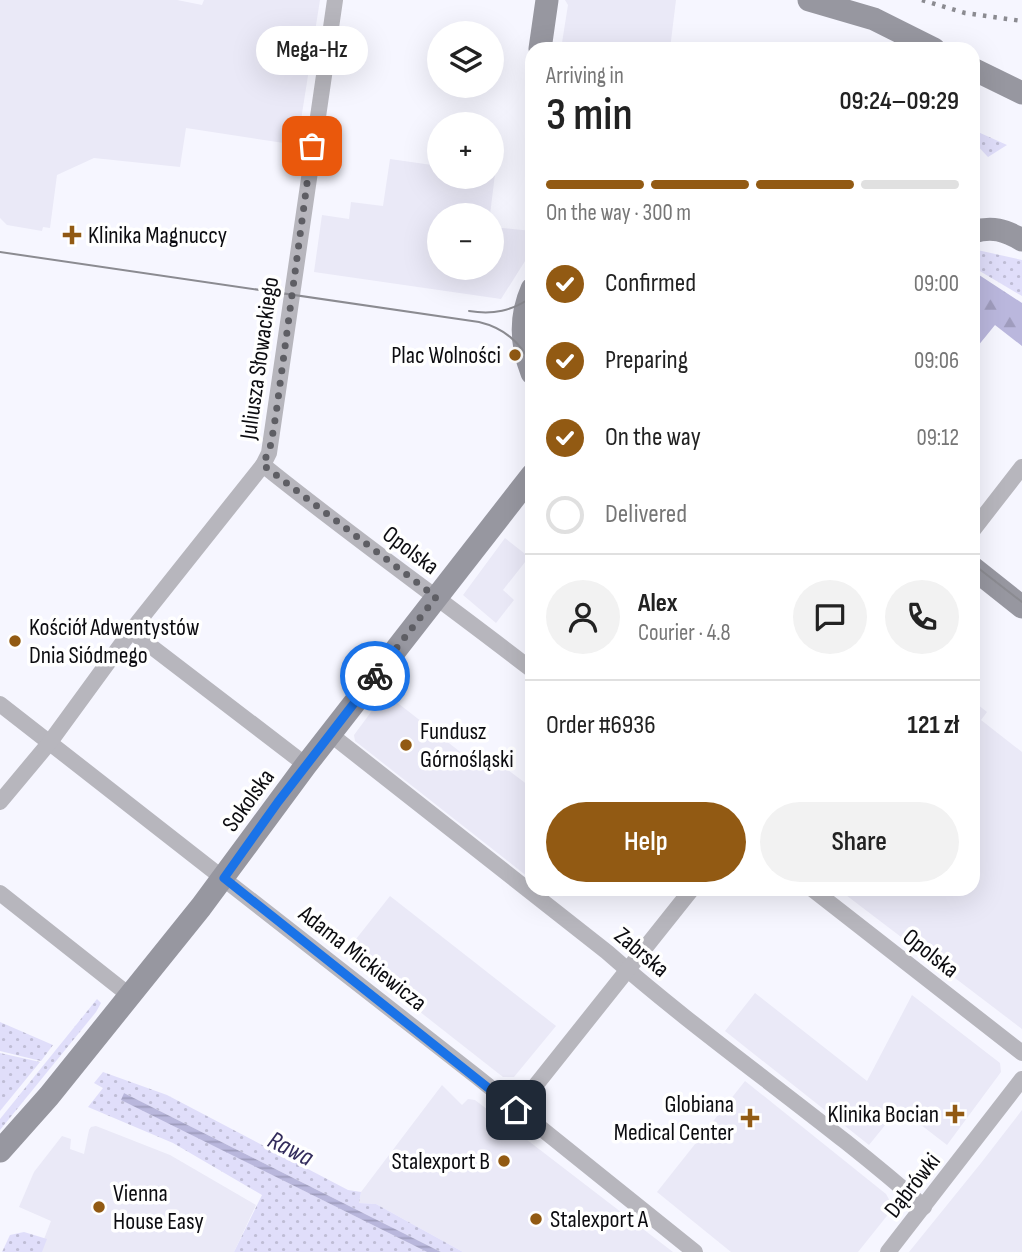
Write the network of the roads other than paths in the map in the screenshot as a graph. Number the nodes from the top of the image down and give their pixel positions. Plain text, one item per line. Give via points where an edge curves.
1 (335, 0) edge
2 (547, 0) edge
3 (815, 1) edge
4 (541, 42) edge
5 (920, 42) edge
6 (980, 72) edge
7 (1022, 93) edge
8 (980, 231) edge
9 (1022, 240) edge
10 (525, 309) edge
11 (525, 353) edge
12 (263, 465) junction
13 (1022, 467) edge
14 (525, 484) edge
15 (980, 521) edge
16 (980, 574) edge
17 (436, 597) junction
18 (1022, 607) edge
19 (131, 631) junction
20 (525, 665) edge
21 (0, 704) edge
22 (330, 734) junction
23 (50, 742) junction
24 (306, 765) junction
25 (0, 802) edge
26 (224, 878) junction
27 (525, 889) edge
28 (0, 893) edge
29 (534, 896) edge
30 (686, 896) edge
31 (822, 896) edge
32 (627, 970) junction
33 (129, 995) junction
34 (1022, 1053) edge
35 (1022, 1079) edge
36 (516, 1110) junction
37 (0, 1151) edge
38 (924, 1207) junction
39 (695, 1252) edge
40 (888, 1252) edge

1 - 12 street, Juliusza Słowackiego via 277,407
2 - 4 street
3 - 5 street via 874,19
6 - 7 street
8 - 9 street via 992,228
10 - 11 street
12 - 17 street, Opolska
12 - 19 street, Juliusza Słowackiego
13 - 15 street
14 - 17 street, Sokolska
16 - 18 street
17 - 20 street, Opolska
17 - 22 street, Sokolska
19 - 23 street, Juliusza Słowackiego
19 - 24 street
21 - 23 street, Adama Mickiewicza
22 - 24 street, Sokolska
22 - 27 street, Zabrska
23 - 25 street, Juliusza Słowackiego
23 - 26 street, Adama Mickiewicza
24 - 26 street, Sokolska
26 - 33 street, Sokolska
26 - 36 street, Adama Mickiewicza
28 - 33 street
29 - 32 street, Zabrska
30 - 32 street
31 - 34 street, Opolska
32 - 36 street
32 - 38 street, Zabrska
33 - 37 street, Sokolska
35 - 38 street, Dąbrówki
36 - 39 street, Adama Mickiewicza
38 - 40 street, Dąbrówki

